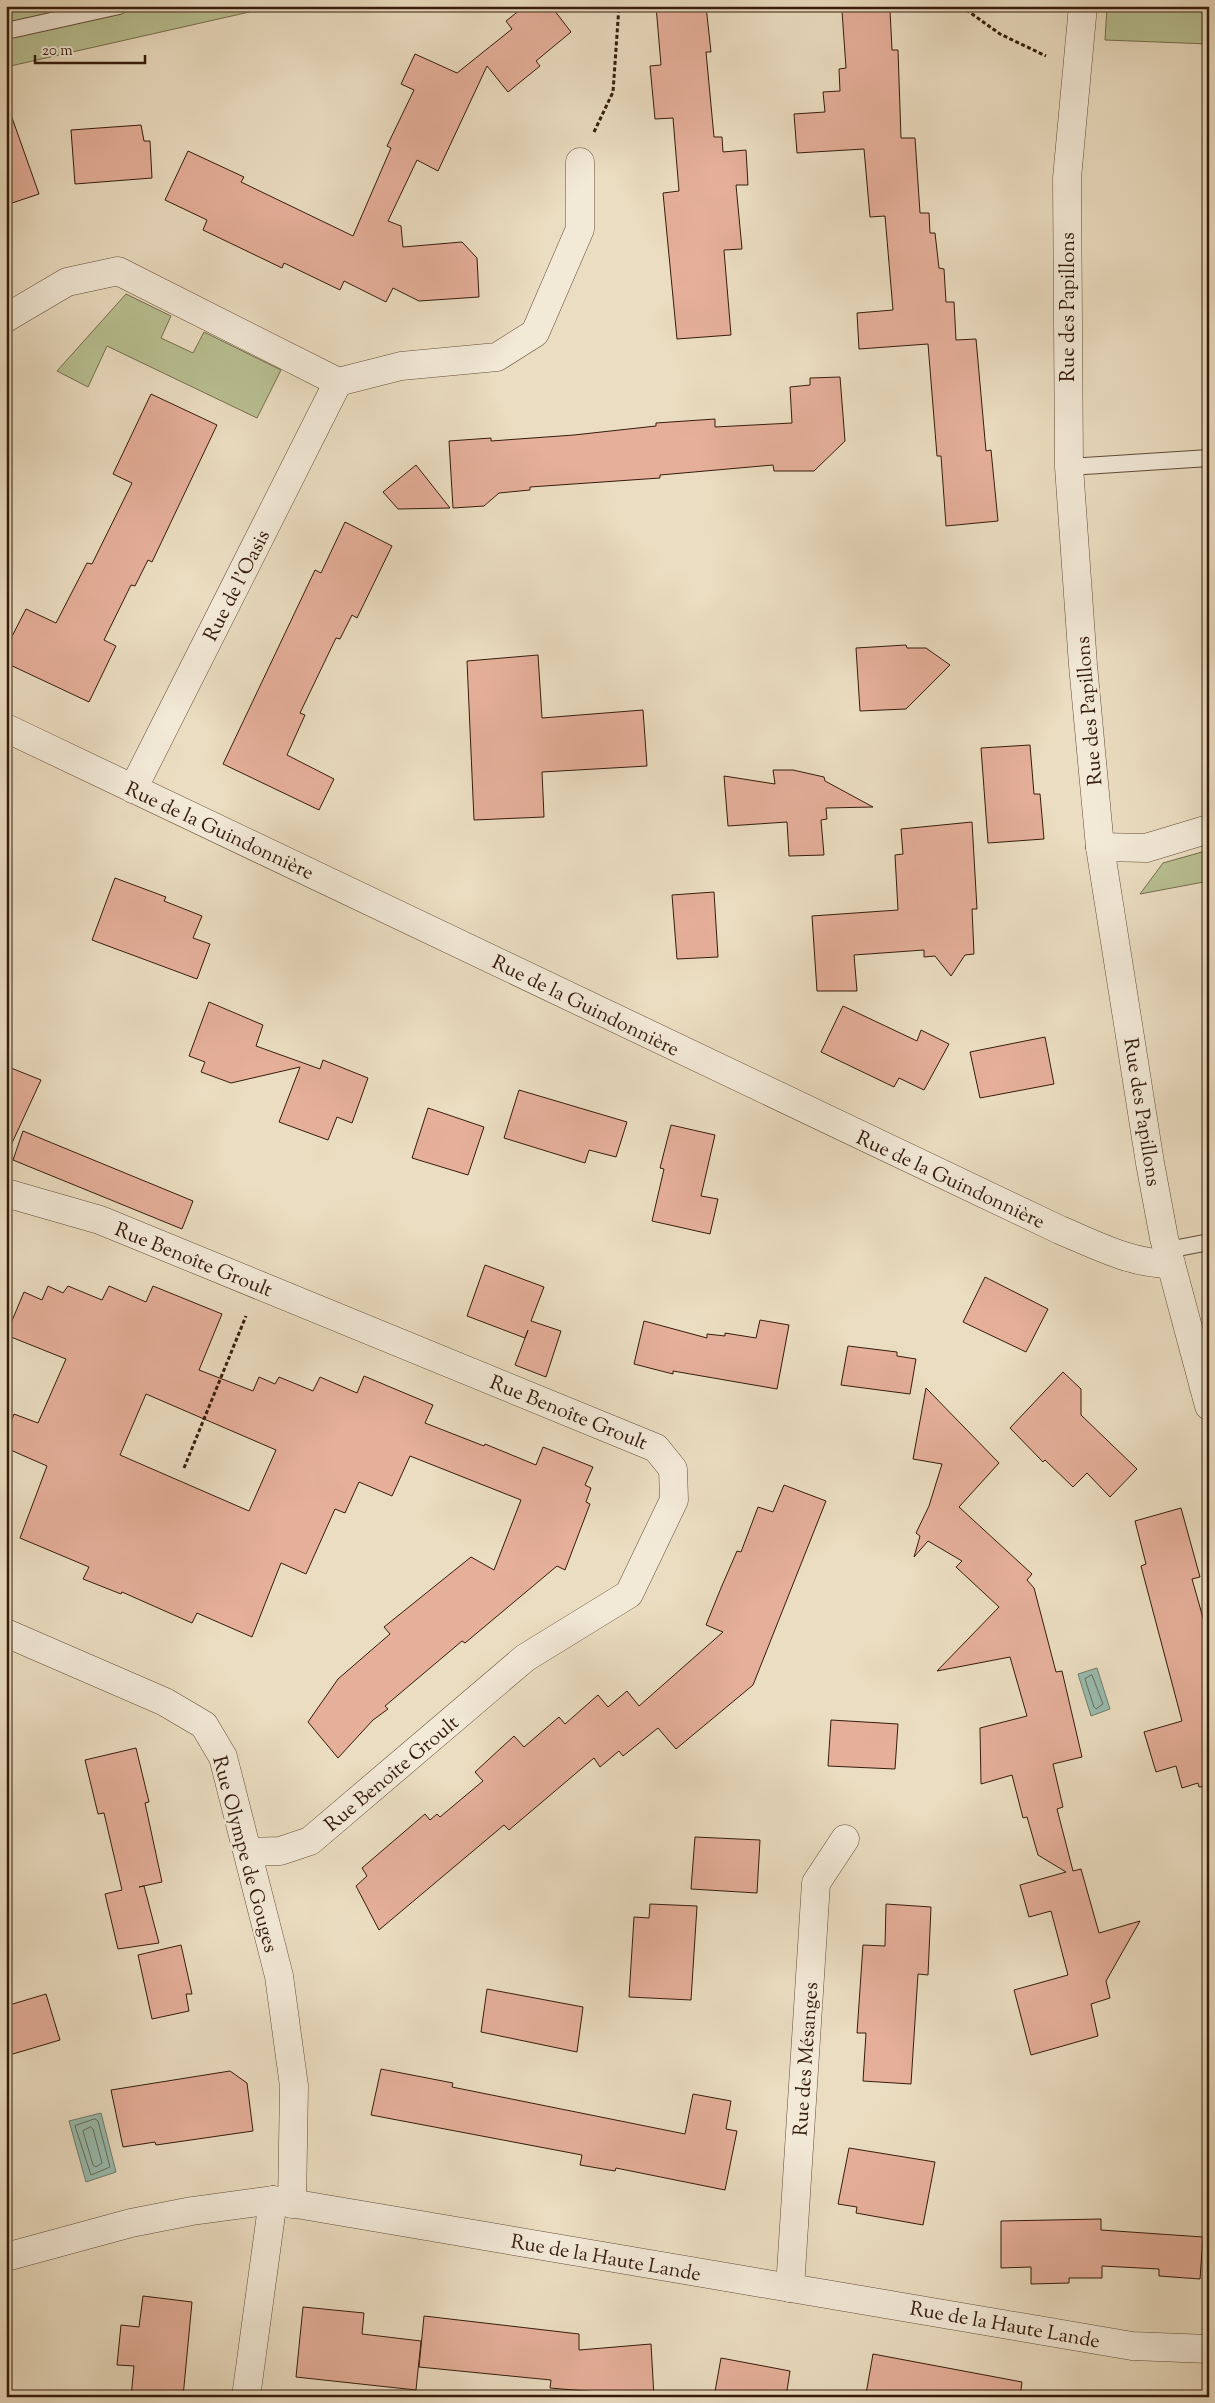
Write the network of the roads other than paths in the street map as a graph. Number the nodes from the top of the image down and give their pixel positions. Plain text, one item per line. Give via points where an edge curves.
1 (119, 6) edge
2 (1083, 6) edge
3 (6, 31) edge
4 (580, 162) road end
5 (6, 318) edge
6 (338, 382) junction
7 (1209, 458) edge
8 (1069, 467) junction
9 (6, 728) edge
10 (134, 789) junction
11 (1209, 829) edge
12 (1100, 847) junction
13 (6, 1193) edge
14 (1209, 1242) edge
15 (1169, 1257) junction
16 (1209, 1406) edge
17 (6, 1633) edge
18 (846, 1839) dead end
19 (248, 1852) junction
20 (283, 2202) junction
21 (6, 2258) edge
22 (790, 2288) junction
23 (1209, 2349) edge
24 (246, 2397) edge

1 - 3 lane
2 - 8 street, Rue des Papillons via 1067,178
4 - 6 street via 580,229 535,333 496,357 401,366
5 - 6 street via 68,282 118,271
6 - 10 street, Rue de l'Oasis
7 - 8 lane
8 - 12 street, Rue des Papillons
9 - 10 street, Rue de la Guindonnière
10 - 15 street, Rue de la Guindonnière via 1060,1230 1150,1264
11 - 12 street via 1146,848
12 - 15 street, Rue des Papillons via 1150,1163
13 - 19 street, Rue Benoîte Groult via 100,1220 656,1448 673,1470 674,1500 629,1594 525,1658 310,1841 280,1851
14 - 15 lane
15 - 16 street, Rue des Papillons
17 - 19 street, Rue Olympe de Gouges via 165,1702 204,1725 222,1757
18 - 22 street, Rue des Mésanges via 816,1883
19 - 20 street, Rue Olympe de Gouges via 279,1976 294,2086
20 - 21 street, Rue de la Haute Lande via 192,2211 131,2222
20 - 22 street, Rue de la Haute Lande
20 - 24 street, Rue Olympe de Gouges
22 - 23 street, Rue de la Haute Lande via 1132,2346

